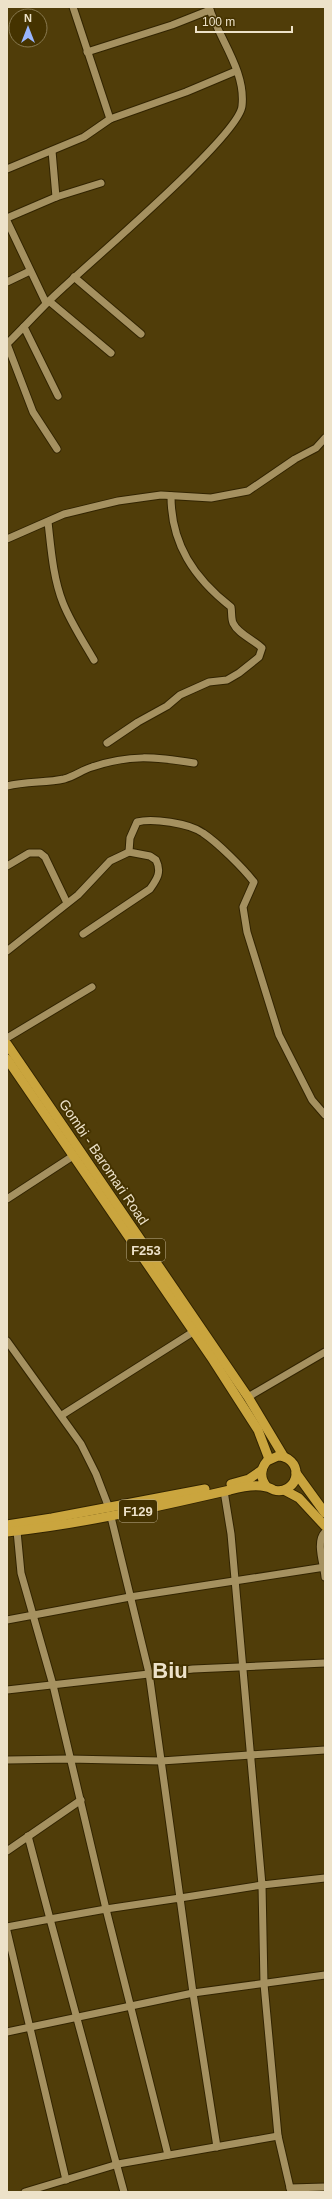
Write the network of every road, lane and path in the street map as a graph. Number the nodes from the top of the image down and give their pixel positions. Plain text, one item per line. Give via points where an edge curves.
1 (73, 7) edge
2 (209, 8) edge
3 (87, 52) junction
4 (236, 71) junction
5 (110, 118) junction
6 (52, 151) junction
7 (7, 169) edge
8 (101, 183) dead end
9 (56, 196) junction
10 (7, 222) edge
11 (30, 271) junction
12 (74, 277) junction
13 (7, 282) edge
14 (48, 302) junction
15 (24, 327) junction
16 (141, 334) dead end
17 (7, 344) edge
18 (112, 353) dead end
19 (58, 396) dead end
20 (325, 438) edge
21 (57, 449) dead end
22 (170, 496) junction
23 (48, 522) junction
24 (7, 530) edge
25 (8, 538) edge
26 (94, 660) dead end
27 (107, 743) dead end
28 (194, 764) dead end
29 (7, 786) edge
30 (129, 852) junction
31 (7, 866) edge
32 (67, 903) junction
33 (83, 934) dead end
34 (7, 951) edge
35 (92, 987) dead end
36 (7, 1038) edge
37 (7, 1044) edge
38 (7, 1059) edge
39 (325, 1115) edge
40 (73, 1156) junction
41 (89, 1173) junction
42 (7, 1199) edge
43 (193, 1332) junction
44 (7, 1342) edge
45 (325, 1352) edge
46 (248, 1397) junction
47 (62, 1415) junction
48 (284, 1457) junction
49 (269, 1459) junction
50 (262, 1470) junction
51 (296, 1473) junction
52 (267, 1486) junction
53 (284, 1490) junction
54 (224, 1491) junction
55 (110, 1512) junction
56 (325, 1514) edge
57 (7, 1525) edge
58 (325, 1526) edge
59 (17, 1531) junction
60 (7, 1532) edge
61 (325, 1532) edge
62 (325, 1567) edge
63 (325, 1577) edge
64 (235, 1581) junction
65 (130, 1597) junction
66 (32, 1616) junction
67 (7, 1620) edge
68 (325, 1664) edge
69 (242, 1666) junction
70 (149, 1674) junction
71 (53, 1685) junction
72 (7, 1690) edge
73 (325, 1750) edge
74 (250, 1755) junction
75 (69, 1759) junction
76 (7, 1760) edge
77 (161, 1761) junction
78 (81, 1800) junction
79 (28, 1836) junction
80 (7, 1851) edge
81 (325, 1878) edge
82 (262, 1886) junction
83 (180, 1898) junction
84 (106, 1908) junction
85 (50, 1919) junction
86 (7, 1927) edge
87 (7, 1931) edge
88 (325, 1975) edge
89 (264, 1984) junction
90 (193, 1994) junction
91 (131, 2007) junction
92 (78, 2018) junction
93 (30, 2028) junction
94 (7, 2032) edge
95 (278, 2136) junction
96 (217, 2147) junction
97 (168, 2155) junction
98 (118, 2164) junction
99 (66, 2180) junction
100 (325, 2187) edge
101 (290, 2190) edge
102 (26, 2192) edge
103 (124, 2192) edge

1 - 3 street
2 - 3 street via 172,26
2 - 4 street
3 - 5 street
4 - 5 street via 186,92
4 - 12 street via 242,85 242,108 228,132 162,198
5 - 6 street via 84,136
6 - 7 street
6 - 9 street
8 - 9 street
9 - 10 street
10 - 11 street
11 - 13 street
11 - 14 street
12 - 14 street
12 - 16 street
14 - 15 street
14 - 18 street
15 - 17 street
15 - 19 street
17 - 21 street via 33,412
20 - 22 street via 316,448 248,490 211,498
22 - 23 street via 149,496 118,501 64,514
22 - 27 street via 174,527 188,562 204,582 231,607 232,620 237,628 259,644 263,652 239,673 227,680 209,682 180,695 167,706
23 - 25 street
23 - 26 street via 56,577 63,602
24 - 25 street
28 - 29 street via 137,756 91,767 63,779
30 - 32 street via 110,861
30 - 33 street via 150,856 156,860 159,873 156,881 150,889
30 - 39 street via 130,838 137,822 151,820 190,827 202,832 254,882 243,908 247,932 279,1035 312,1100
31 - 32 street via 29,853 40,853 45,857
32 - 34 street
35 - 36 street
37 - 41 main road, Gombi - Baromari Road / F253
38 - 40 main road, Gombi - Baromari Road / F253
40 - 41 main road, Gombi - Baromari Road / F253
40 - 42 street
41 - 43 main road, Gombi - Baromari Road / F253
41 - 46 main road, Gombi - Baromari Road / F253
43 - 47 street
43 - 49 main road, Gombi - Baromari Road / F253 via 258,1430
44 - 47 street
45 - 46 street
46 - 48 main road, Gombi - Baromari Road / F253
47 - 55 street via 96,1474
48 - 49 main road
48 - 51 main road, F253 via 293,1463
49 - 50 main road
50 - 52 main road via 262,1479
50 - 55 main road, F129 via 249,1479
51 - 53 main road via 293,1484
51 - 56 main road, F253
52 - 53 main road via 275,1491
52 - 54 main road, F129
53 - 58 main road via 299,1498
54 - 55 main road, F129
54 - 64 street
55 - 57 main road, F129
55 - 59 main road, F129
55 - 65 street
59 - 60 main road, F129
59 - 66 street via 21,1573
61 - 62 street via 320,1543
62 - 63 street
62 - 64 street
64 - 65 street
64 - 69 street
65 - 66 street
65 - 70 street
66 - 67 street
66 - 71 street
68 - 69 street
69 - 70 street
69 - 74 street
70 - 71 street
70 - 77 street
71 - 72 street
71 - 75 street
73 - 74 street
74 - 77 street
74 - 82 street
75 - 76 street
75 - 77 street
75 - 78 street
77 - 83 street
78 - 79 street
78 - 84 street
79 - 80 street
79 - 85 street
81 - 82 street
82 - 83 street
82 - 89 street
83 - 84 street
83 - 90 street
84 - 85 street
84 - 91 street
85 - 86 street
85 - 92 street
87 - 93 street
88 - 89 street
89 - 90 street
89 - 95 street
90 - 91 street
90 - 96 street
91 - 92 street
91 - 97 street
92 - 93 street
92 - 98 street
93 - 94 street
93 - 99 street
95 - 96 street
95 - 101 street
96 - 97 street
97 - 98 street
98 - 99 street
98 - 103 street
99 - 102 street
100 - 101 street

